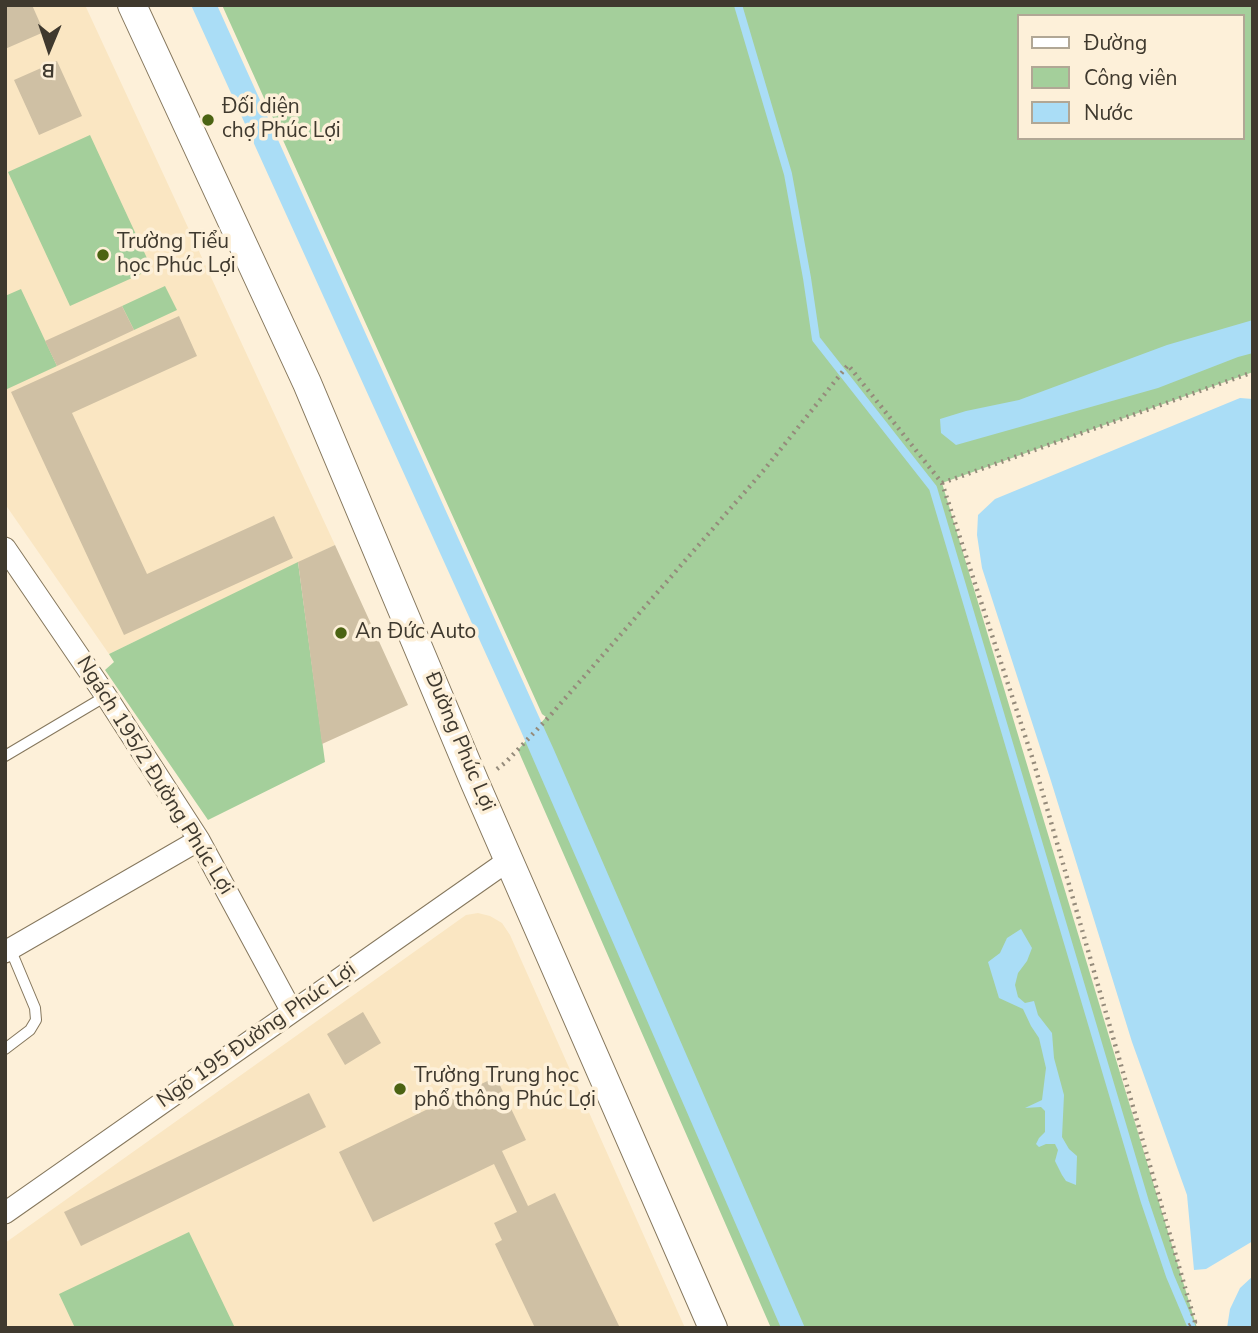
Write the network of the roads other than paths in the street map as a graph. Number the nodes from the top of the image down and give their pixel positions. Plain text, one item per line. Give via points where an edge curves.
1 (132, 5) edge
2 (9, 560) edge
3 (107, 696) junction
4 (5, 755) edge
5 (200, 841) junction
6 (509, 860) junction
7 (7, 947) edge
8 (292, 1012) junction
9 (5, 1049) edge
10 (5, 1213) edge
11 (713, 1328) edge

1 - 6 street, Đường Phúc Lợi via 307,383
2 - 3 street, Ngách 195/2 Đường Phúc Lợi
3 - 4 lane
3 - 5 street, Ngách 195/2 Đường Phúc Lợi
5 - 7 street
5 - 8 street, Ngách 195/2 Đường Phúc Lợi
6 - 8 street, Ngõ 195 Đường Phúc Lợi
6 - 11 street, Đường Phúc Lợi
7 - 9 lane via 35,1007 36,1020
8 - 10 street, Ngõ 195 Đường Phúc Lợi

